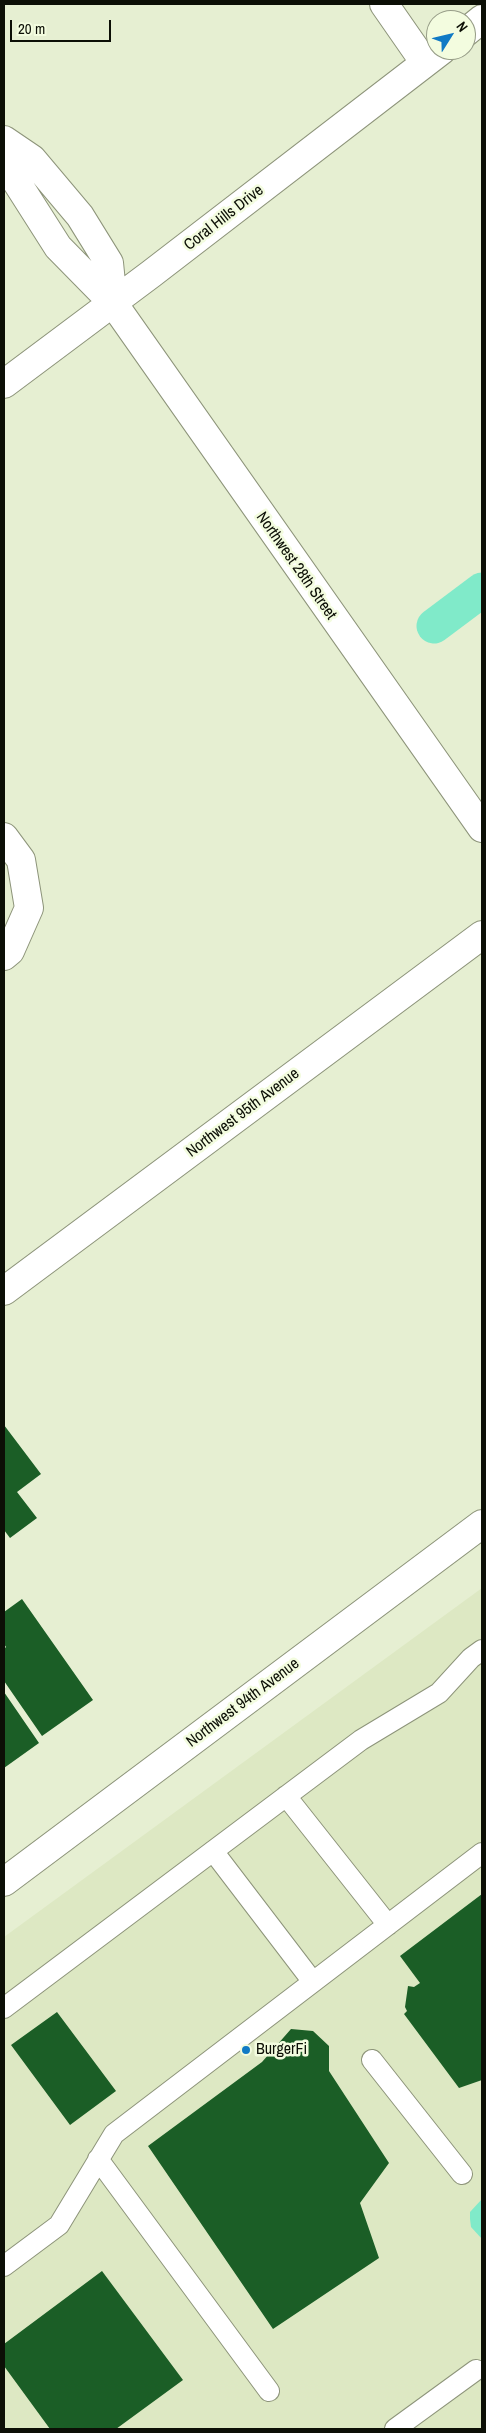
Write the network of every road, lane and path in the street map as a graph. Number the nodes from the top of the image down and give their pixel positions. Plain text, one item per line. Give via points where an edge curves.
1 (384, 4) edge
2 (426, 48) edge
3 (429, 60) edge
4 (4, 140) edge
5 (4, 145) edge
6 (113, 303) junction
7 (4, 384) edge
8 (482, 828) edge
9 (4, 837) edge
10 (482, 935) edge
11 (4, 956) edge
12 (4, 1291) edge
13 (482, 1524) edge
14 (482, 1650) edge
15 (286, 1796) junction
16 (213, 1851) junction
17 (482, 1853) edge
18 (4, 1882) edge
19 (388, 1925) junction
20 (313, 1982) junction
21 (4, 2008) edge
22 (372, 2060) dead end
23 (98, 2159) junction
24 (462, 2174) dead end
25 (4, 2266) edge
26 (476, 2370) dead end
27 (269, 2391) dead end
28 (395, 2429) edge

1 - 2 street
3 - 6 street, Coral Hills Drive
4 - 6 street, Northwest 28th Street via 32,159 80,216 109,263
5 - 6 street, Northwest 28th Street via 16,182 58,247
6 - 7 street, Coral Hills Drive
6 - 8 street, Northwest 28th Street
9 - 11 street via 21,860 29,908 10,952
10 - 12 street, Northwest 95th Avenue
13 - 18 street, Northwest 94th Avenue
14 - 15 lane via 439,1693 361,1740
15 - 16 lane
15 - 19 lane
16 - 20 lane
16 - 21 lane
17 - 19 lane
19 - 20 lane
20 - 23 lane via 114,2134
22 - 24 lane
23 - 25 lane via 59,2225
23 - 27 lane
26 - 28 lane

